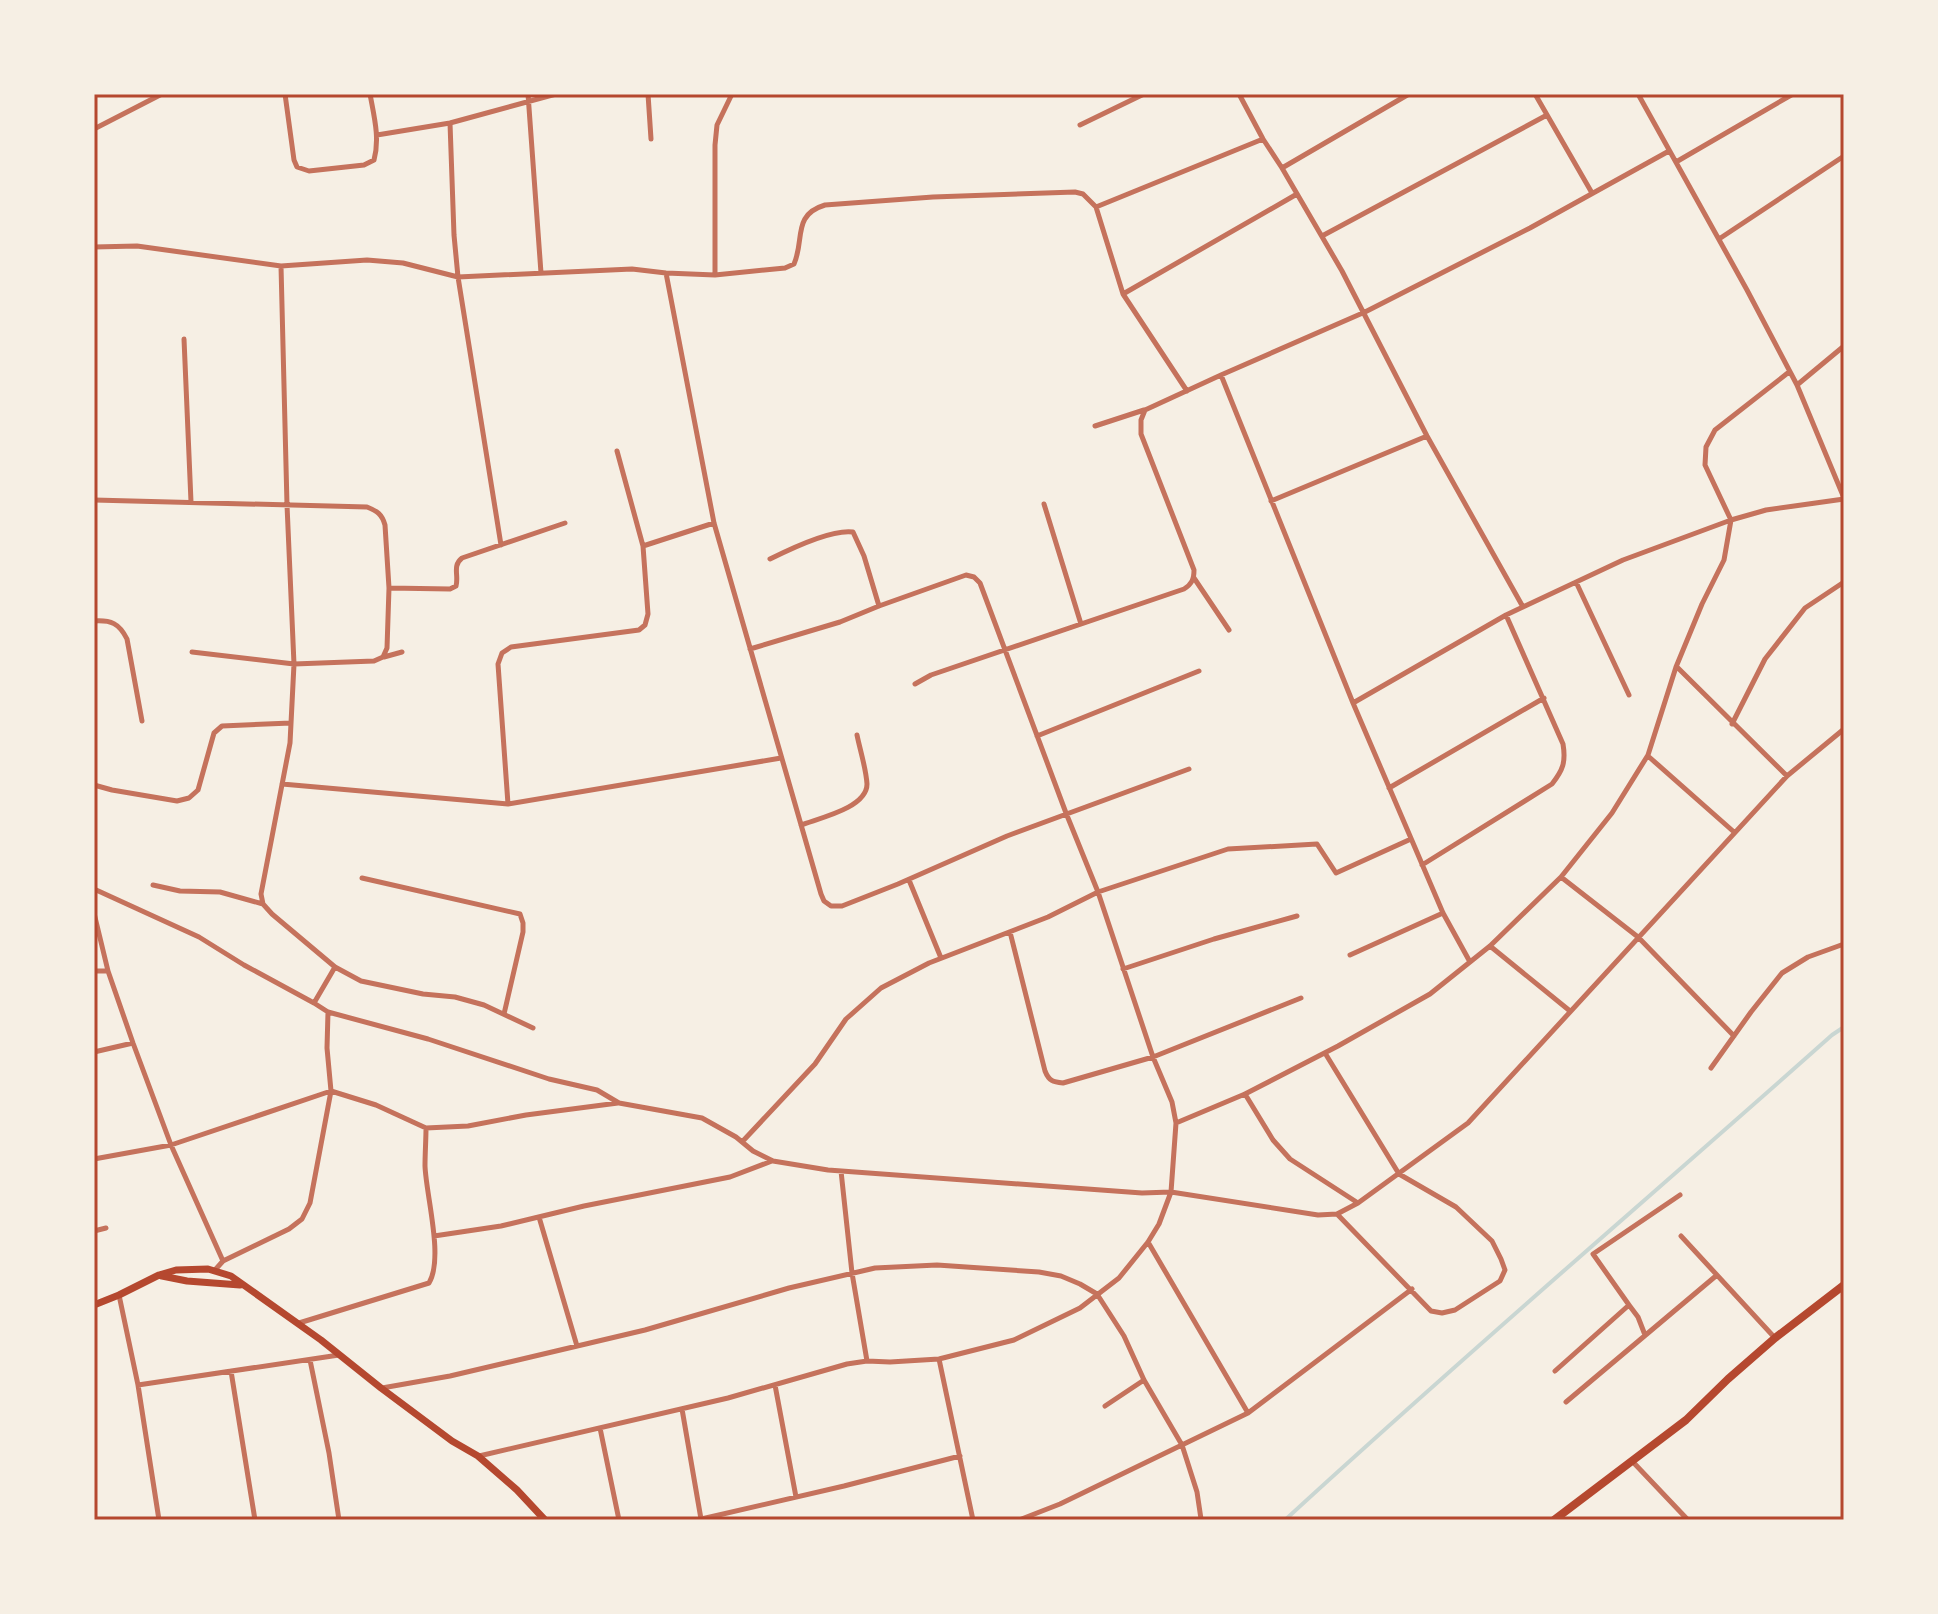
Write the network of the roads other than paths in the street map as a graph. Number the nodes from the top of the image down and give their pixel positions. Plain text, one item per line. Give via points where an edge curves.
1 (162, 94) edge
2 (285, 94) edge
3 (370, 94) edge
4 (556, 94) edge
5 (648, 94) edge
6 (732, 94) edge
7 (1144, 94) edge
8 (1239, 94) edge
9 (1409, 94) edge
10 (1535, 94) edge
11 (1638, 94) edge
12 (1793, 94) edge
13 (528, 98) edge
14 (1547, 115) junction
15 (450, 123) junction
16 (1080, 125) dead end
17 (94, 129) edge
18 (377, 135) junction
19 (651, 139) dead end
20 (1263, 139) junction
21 (1669, 151) junction
22 (1844, 156) edge
23 (1676, 162) junction
24 (1282, 168) junction
25 (1592, 193) junction
26 (1297, 194) junction
27 (1096, 207) junction
28 (1322, 236) junction
29 (1719, 239) junction
30 (94, 247) edge
31 (281, 266) junction
32 (541, 273) junction
33 (666, 273) junction
34 (715, 275) junction
35 (458, 277) junction
36 (1123, 294) junction
37 (1365, 312) junction
38 (184, 339) dead end
39 (1844, 346) edge
40 (1789, 372) junction
41 (1221, 375) junction
42 (1797, 385) junction
43 (1187, 391) junction
44 (1145, 410) junction
45 (1095, 426) dead end
46 (1427, 436) junction
47 (617, 451) dead end
48 (1844, 498) edge
49 (94, 500) edge
50 (1271, 501) junction
51 (191, 503) junction
52 (1044, 504) dead end
53 (287, 505) junction
54 (1731, 520) junction
55 (565, 523) dead end
56 (714, 523) junction
57 (501, 545) junction
58 (643, 546) junction
59 (770, 559) dead end
60 (1194, 578) junction
61 (1576, 582) junction
62 (1844, 582) edge
63 (389, 588) junction
64 (879, 606) junction
65 (1523, 607) junction
66 (1506, 615) junction
67 (94, 621) edge
68 (1081, 624) junction
69 (1229, 630) dead end
70 (750, 649) junction
71 (1004, 650) junction
72 (192, 652) dead end
73 (402, 652) dead end
74 (383, 657) junction
75 (294, 664) junction
76 (1676, 667) junction
77 (1199, 671) dead end
78 (915, 684) dead end
79 (1629, 695) dead end
80 (1544, 698) junction
81 (1353, 703) junction
82 (142, 721) dead end
83 (291, 723) junction
84 (1732, 724) junction
85 (1844, 729) edge
86 (857, 735) dead end
87 (1037, 736) junction
88 (1648, 755) junction
89 (781, 758) junction
90 (1189, 769) dead end
91 (1787, 776) junction
92 (282, 784) junction
93 (94, 785) edge
94 (1389, 788) junction
95 (508, 804) junction
96 (1066, 813) junction
97 (801, 825) junction
98 (1734, 832) junction
99 (1411, 839) junction
100 (1422, 865) junction
101 (1561, 877) junction
102 (362, 878) dead end
103 (909, 880) junction
104 (153, 885) dead end
105 (94, 889) edge
106 (1098, 892) junction
107 (263, 904) junction
108 (94, 913) edge
109 (1443, 913) junction
110 (1297, 916) dead end
111 (1010, 932) junction
112 (1638, 937) junction
113 (1844, 944) edge
114 (1490, 946) junction
115 (1350, 955) dead end
116 (941, 958) junction
117 (1470, 962) junction
118 (335, 967) junction
119 (1123, 969) junction
120 (94, 971) edge
121 (108, 971) junction
122 (1301, 998) dead end
123 (314, 1003) junction
124 (1570, 1011) junction
125 (328, 1012) junction
126 (504, 1014) junction
127 (533, 1028) dead end
128 (1734, 1036) junction
129 (133, 1043) junction
130 (94, 1052) edge
131 (1325, 1053) junction
132 (1153, 1057) junction
133 (1711, 1068) dead end
134 (331, 1091) junction
135 (1245, 1094) junction
136 (619, 1103) junction
137 (1176, 1123) junction
138 (426, 1128) junction
139 (742, 1142) junction
140 (171, 1145) junction
141 (94, 1159) edge
142 (773, 1161) junction
143 (841, 1171) junction
144 (1399, 1174) junction
145 (1171, 1192) junction
146 (1680, 1195) dead end
147 (1358, 1203) junction
148 (1337, 1214) junction
149 (539, 1217) junction
150 (106, 1228) dead end
151 (94, 1231) edge
152 (434, 1236) junction
153 (1681, 1236) dead end
154 (1148, 1242) junction
155 (223, 1261) junction
156 (215, 1270) junction
157 (852, 1273) junction
158 (159, 1275) junction
159 (1717, 1275) junction
160 (242, 1285) junction
161 (1844, 1285) edge
162 (1412, 1289) junction
163 (1097, 1294) junction
164 (119, 1295) junction
165 (94, 1305) edge
166 (1629, 1305) junction
167 (298, 1324) junction
168 (1645, 1335) junction
169 (1775, 1338) junction
170 (577, 1346) junction
171 (339, 1355) junction
172 (939, 1359) junction
173 (310, 1360) junction
174 (867, 1361) junction
175 (231, 1371) junction
176 (1555, 1371) dead end
177 (1144, 1380) junction
178 (138, 1385) junction
179 (775, 1385) junction
180 (381, 1388) junction
181 (1566, 1402) dead end
182 (1105, 1406) dead end
183 (682, 1409) junction
184 (1248, 1413) junction
185 (600, 1428) junction
186 (1182, 1445) junction
187 (478, 1456) junction
188 (960, 1456) junction
189 (1632, 1461) junction
190 (796, 1497) junction
191 (699, 1519) edge
192 (1201, 1519) edge
193 (159, 1520) edge
194 (255, 1520) edge
195 (339, 1520) edge
196 (545, 1520) edge
197 (619, 1520) edge
198 (973, 1520) edge
199 (1019, 1520) edge
200 (1554, 1520) edge
201 (1688, 1520) edge

1 - 17 street
2 - 18 street via 297,167 309,171 364,165 374,160
3 - 18 street
4 - 13 street
5 - 19 street
6 - 34 street via 717,125 715,145
7 - 16 street
8 - 20 street
9 - 24 street
10 - 14 street
11 - 21 street
12 - 23 street
13 - 15 street
13 - 32 street
14 - 25 street
14 - 28 street
15 - 18 street
15 - 35 street
20 - 24 street
20 - 27 street
21 - 23 street
21 - 25 street
22 - 29 street
23 - 29 street
24 - 26 street
25 - 37 street
26 - 28 street
26 - 36 street
27 - 34 street via 1075,192 825,205 806,215 794,264
27 - 36 street
28 - 37 street
29 - 40 street
30 - 31 street via 137,246
31 - 35 street via 367,260
31 - 53 street
32 - 33 street
32 - 35 street
33 - 34 street
33 - 56 street
35 - 57 street
36 - 43 street
37 - 41 street
37 - 46 street
38 - 51 street
39 - 42 street
40 - 42 street
40 - 54 street via 1715,430 1706,447 1705,465
41 - 43 street
41 - 50 street
42 - 48 street
43 - 44 street
44 - 45 street
44 - 60 street via 1141,434
46 - 50 street
46 - 65 street
47 - 58 street
48 - 54 street
49 - 51 street
50 - 81 street
51 - 53 street
52 - 68 street
53 - 63 street via 376,510 385,525
53 - 75 street
54 - 61 street
54 - 76 street via 1724,560
55 - 57 street
56 - 58 street
56 - 70 street
57 - 63 street via 457,562 458,580 450,589
58 - 95 street via 648,614 639,630 511,647 502,653 498,664
59 - 64 street via 839,532 853,532
60 - 68 street via 1184,589
60 - 69 street
61 - 65 street
61 - 79 street
62 - 84 street via 1805,608 1765,659
63 - 74 street
64 - 70 street
64 - 71 street via 966,575 974,577
65 - 66 street
66 - 80 street
66 - 81 street
67 - 82 street via 113,623 127,639
68 - 71 street
70 - 89 street
71 - 78 street
71 - 87 street
72 - 75 street
73 - 74 street
74 - 75 street
75 - 83 street
76 - 84 street
76 - 88 street
77 - 87 street
80 - 94 street
80 - 100 street via 1563,744 1562,772 1552,784
81 - 94 street
83 - 92 street
83 - 93 street via 222,726 214,733 198,790 189,798 177,801
84 - 91 street
85 - 91 street
86 - 97 street via 865,794 849,807
87 - 96 street
88 - 98 street
88 - 101 street via 1612,813
89 - 95 street
89 - 97 street
90 - 96 street
91 - 98 street
92 - 95 street
92 - 107 street
94 - 99 street
96 - 103 street
96 - 106 street
97 - 103 street via 821,894 831,906
98 - 112 street
99 - 100 street
99 - 106 street via 1336,873 1317,844 1228,849
100 - 109 street
101 - 112 street
101 - 114 street
102 - 126 street via 520,914 523,932
103 - 116 street
104 - 107 street via 220,892
105 - 123 street via 199,937
106 - 111 street
106 - 119 street
107 - 118 street
108 - 121 street
109 - 115 street
109 - 117 street
110 - 119 street
111 - 116 street
111 - 132 street via 1048,1078 1063,1083
112 - 124 street
112 - 128 street
113 - 128 street via 1782,973
114 - 117 street
114 - 124 street
116 - 139 street via 881,988 846,1019 815,1064
117 - 131 street via 1430,994
118 - 123 street
118 - 126 street via 361,981 455,997
119 - 132 street
120 - 121 street
121 - 129 street
122 - 132 street
123 - 125 street
124 - 144 street via 1468,1123
125 - 134 street
125 - 136 street via 597,1090
126 - 127 street
128 - 133 street
129 - 130 street
129 - 140 street
131 - 135 street
131 - 144 street
132 - 137 street
134 - 138 street
134 - 140 street
134 - 155 street via 310,1203 302,1219
135 - 137 street
135 - 147 street via 1290,1159
136 - 138 street
136 - 139 street via 702,1118
137 - 145 street
138 - 152 street
139 - 142 street
140 - 141 street
140 - 155 street
142 - 143 street
142 - 149 street via 730,1177
143 - 145 street
143 - 157 street
144 - 147 street
144 - 162 street via 1456,1207 1492,1241 1505,1270 1500,1281 1442,1313 1431,1311
145 - 148 street
145 - 154 street
146 - 166 street via 1593,1254
147 - 148 street
148 - 162 street
149 - 152 street
149 - 170 street
150 - 151 street
152 - 167 street via 434,1274 429,1283
153 - 159 street
154 - 163 street via 1119,1278
154 - 184 street
155 - 156 street
156 - 158 main road
156 - 160 main road
157 - 163 street via 937,1265 1039,1272 1061,1276
157 - 170 street
157 - 174 street
158 - 160 main road
158 - 164 main road
159 - 168 street
159 - 169 street
160 - 167 main road
161 - 169 main road
162 - 184 street
163 - 172 street via 1080,1308 1014,1340
163 - 177 street
164 - 165 main road
164 - 178 street
166 - 168 street
166 - 176 street
167 - 171 main road
168 - 181 street
169 - 189 main road via 1686,1420
170 - 180 street
171 - 173 street
171 - 180 main road
172 - 174 street
172 - 188 street
173 - 175 street
173 - 195 street
174 - 179 street
175 - 178 street
175 - 194 street
177 - 182 street
177 - 186 street
178 - 193 street
179 - 183 street
179 - 190 street
180 - 187 main road
183 - 185 street
183 - 191 street
184 - 186 street
185 - 187 street
185 - 197 street
186 - 192 street
186 - 199 street
187 - 196 main road
188 - 190 street
188 - 198 street
189 - 200 main road
189 - 201 street
190 - 191 street

